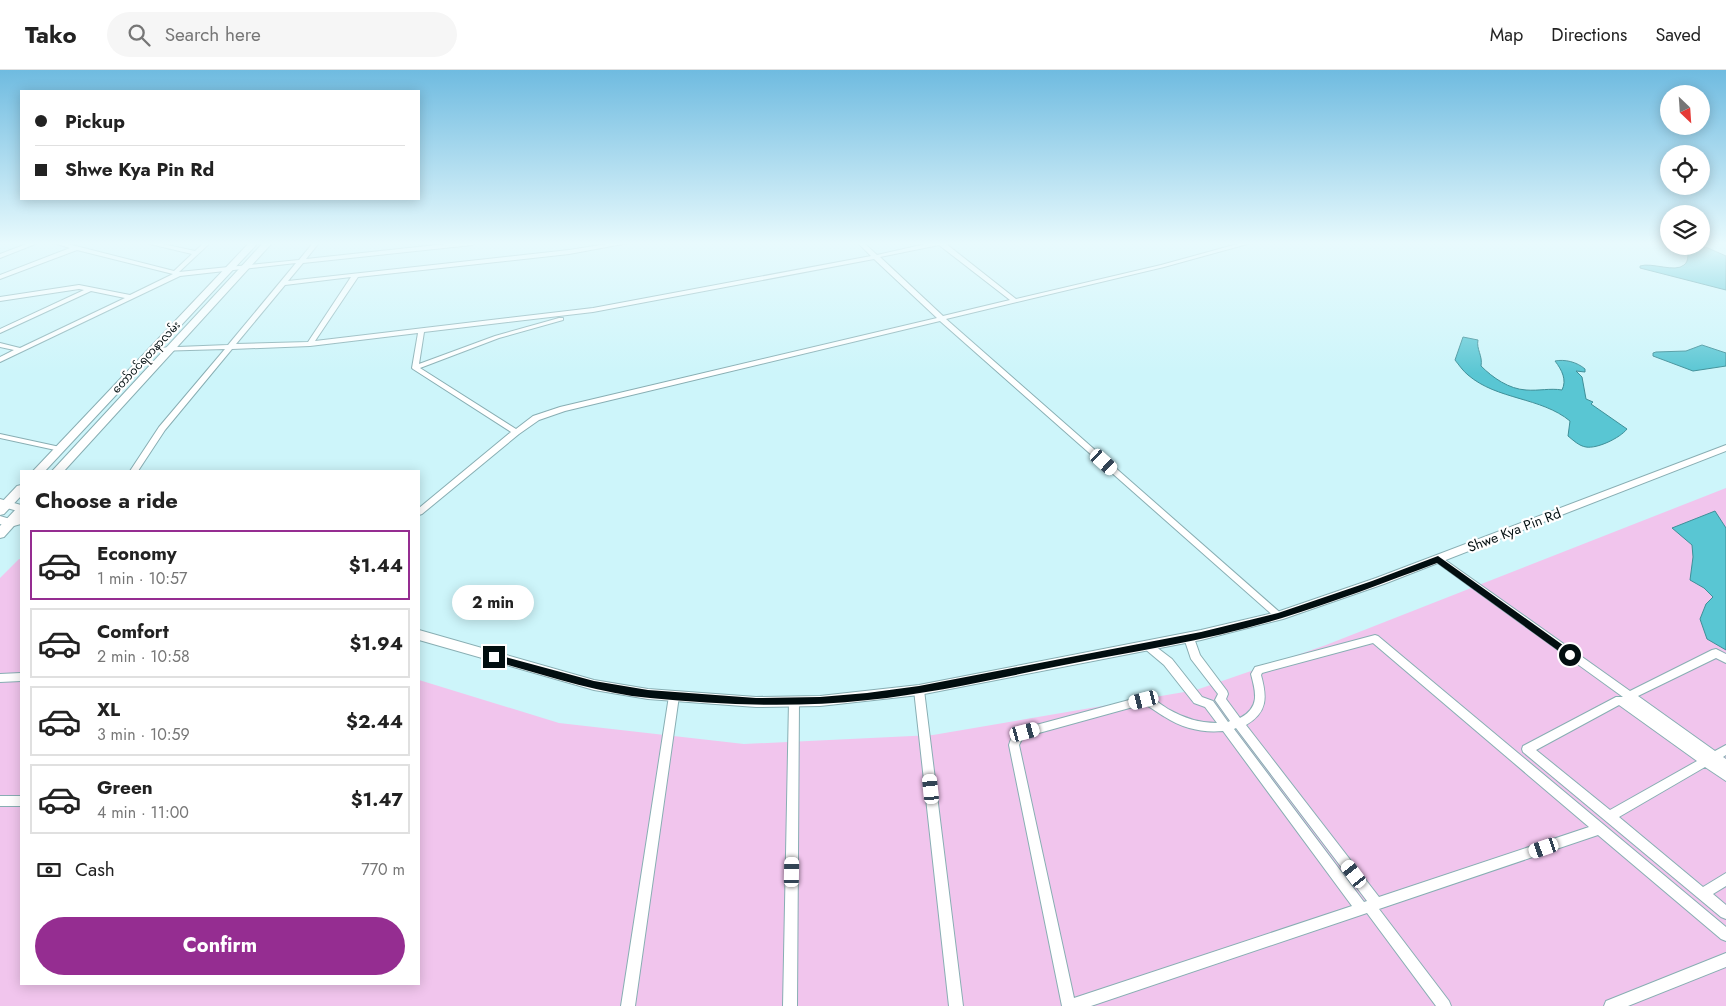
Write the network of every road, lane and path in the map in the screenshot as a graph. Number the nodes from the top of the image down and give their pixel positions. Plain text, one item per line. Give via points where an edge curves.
1 (152, 287) edge
2 (213, 287) edge
3 (228, 287) edge
4 (279, 287) edge
5 (348, 287) edge
6 (718, 287) edge
7 (908, 287) edge
8 (996, 287) edge
9 (1075, 287) edge
10 (89, 290) junction
11 (131, 297) junction
12 (0, 299) edge
13 (1015, 301) junction
14 (593, 310) junction
15 (941, 318) junction
16 (0, 331) edge
17 (421, 332) junction
18 (0, 344) edge
19 (310, 344) junction
20 (232, 346) junction
21 (170, 348) junction
22 (155, 349) junction
23 (21, 350) junction
24 (0, 360) edge
25 (415, 368) junction
26 (516, 432) junction
27 (0, 436) edge
28 (1726, 448) edge
29 (60, 449) junction
30 (40, 470) edge
31 (59, 470) edge
32 (135, 470) edge
33 (20, 490) edge
34 (2, 506) edge
35 (20, 510) edge
36 (20, 511) edge
37 (420, 511) edge
38 (10, 521) edge
39 (0, 534) edge
40 (1438, 559) junction
41 (1279, 616) junction
42 (420, 635) edge
43 (1189, 638) junction
44 (1148, 646) junction
45 (1726, 659) edge
46 (20, 677) edge
47 (0, 678) edge
48 (919, 690) junction
49 (674, 696) junction
50 (1625, 698) junction
51 (794, 701) junction
52 (1238, 723) junction
53 (1227, 727) junction
54 (1726, 750) edge
55 (1710, 759) junction
56 (1726, 765) edge
57 (1726, 776) edge
58 (0, 801) edge
59 (20, 801) edge
60 (1609, 817) junction
61 (1599, 829) junction
62 (1726, 879) edge
63 (1703, 894) junction
64 (1370, 906) junction
65 (1726, 913) edge
66 (1726, 935) edge
67 (1726, 960) edge
68 (628, 1006) edge
69 (790, 1006) edge
70 (956, 1006) edge
71 (1070, 1006) edge
72 (1444, 1006) edge
73 (1611, 1006) edge

1 - 11 street
2 - 22 main road, တော်ဝင်ရတနာလမ်း
3 - 21 main road, တော်ဝင်ရတနာလမ်း
4 - 20 street
5 - 19 street
6 - 14 street
7 - 15 street
8 - 13 street
9 - 13 street
10 - 11 street
10 - 12 street via 68,288
10 - 16 street
11 - 23 street
13 - 15 street
14 - 17 street
14 - 25 street via 516,331
15 - 26 street via 563,410 536,418
15 - 41 street
17 - 19 street
17 - 25 street
18 - 23 street
19 - 20 street
20 - 21 street
20 - 32 street via 162,429
21 - 22 street
21 - 31 main road, တော်ဝင်ရတနာလမ်း
22 - 29 main road, တော်ဝင်ရတနာလမ်း
23 - 24 street
25 - 26 street
26 - 37 street
27 - 29 street
28 - 40 street, Shwe Kya Pin Rd
29 - 30 main road, တော်ဝင်ရတနာလမ်း
33 - 34 main road
34 - 35 street
36 - 38 main road
38 - 39 main road
40 - 41 street, Shwe Kya Pin Rd
40 - 50 street
41 - 43 street, Shwe Kya Pin Rd
42 - 49 street, Shwe Kya Pin Rd via 594,685
43 - 44 street, Shwe Kya Pin Rd
43 - 52 street via 1195,656 1223,694 1220,700
44 - 48 street, Shwe Kya Pin Rd
44 - 53 street via 1168,662 1198,700 1208,704
45 - 50 street via 1716,652
46 - 47 street
48 - 51 street, Shwe Kya Pin Rd
48 - 70 street
49 - 51 street, Shwe Kya Pin Rd via 756,702
49 - 68 street
50 - 55 street
50 - 60 street via 1528,749
51 - 69 street
52 - 53 street
52 - 61 street via 1249,717 1260,702 1256,674 1259,670 1375,639
52 - 64 street
53 - 64 street
53 - 71 street via 1191,725 1144,700 1017,736 1014,745
54 - 55 street
55 - 56 street
55 - 57 street
55 - 60 street
58 - 59 street
60 - 63 street
61 - 64 street
61 - 66 street
62 - 63 street
63 - 65 street
64 - 71 street
64 - 72 street
67 - 73 street

